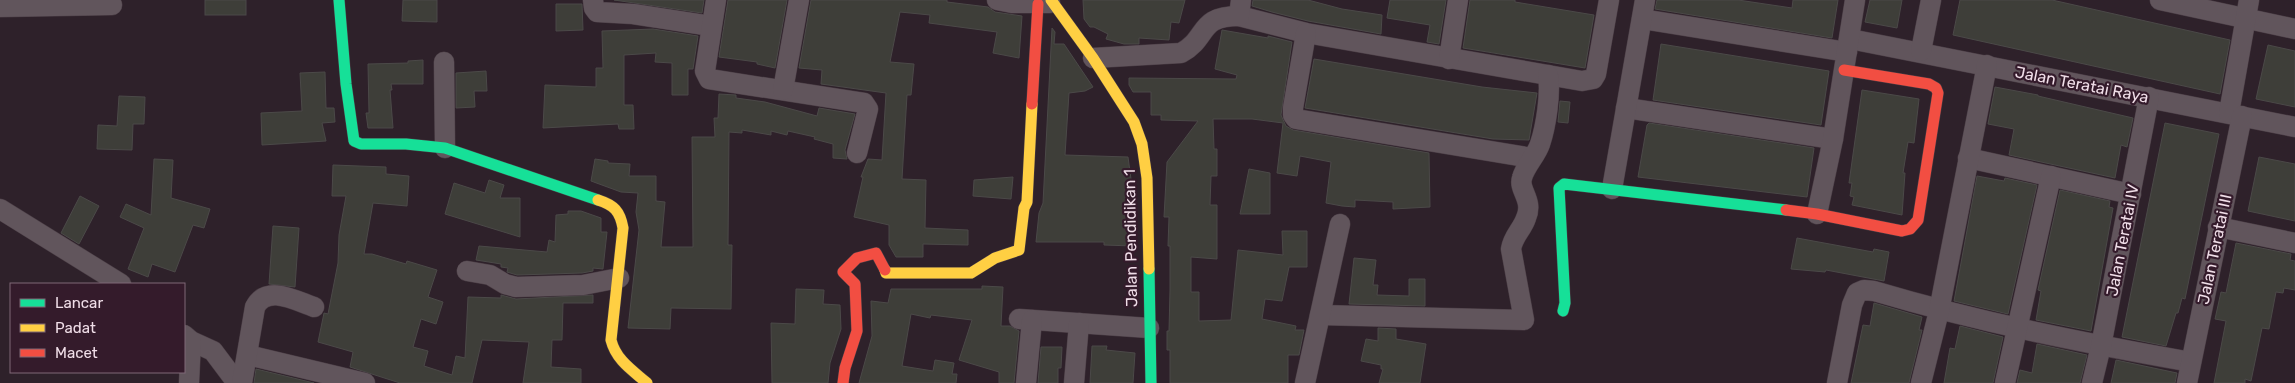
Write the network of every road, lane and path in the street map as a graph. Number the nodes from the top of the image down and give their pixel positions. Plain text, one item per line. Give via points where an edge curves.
1 (339, 0) edge
2 (594, 0) edge
3 (716, 0) edge
4 (799, 0) edge
5 (997, 0) edge
6 (1458, 0) edge
7 (1609, 0) edge
8 (1855, 0) edge
9 (1931, 0) edge
10 (2160, 0) edge
11 (1047, 3) edge
12 (112, 5) dead end
13 (0, 7) edge
14 (634, 7) edge
15 (1240, 8) edge
16 (2247, 9) edge
17 (1644, 10) edge
18 (711, 26) junction
19 (2295, 29) edge
20 (1306, 33) junction
21 (1920, 51) junction
22 (1847, 53) junction
23 (1093, 58) junction
24 (1449, 59) junction
25 (444, 62) dead end
26 (1987, 64) junction
27 (1548, 75) junction
28 (783, 90) junction
29 (2149, 97) junction
30 (1626, 108) junction
31 (2235, 114) junction
32 (2295, 127) edge
33 (1833, 139) junction
34 (445, 148) junction
35 (857, 153) dead end
36 (1532, 158) junction
37 (1968, 158) junction
38 (2051, 176) junction
39 (1612, 189) junction
40 (2131, 194) junction
41 (0, 209) edge
42 (1817, 214) junction
43 (1340, 224) dead end
44 (2218, 227) junction
45 (2295, 243) edge
46 (467, 271) dead end
47 (619, 278) junction
48 (118, 283) edge
49 (314, 307) dead end
50 (1563, 311) dead end
51 (1939, 311) junction
52 (1320, 315) junction
53 (1079, 323) junction
54 (1149, 328) junction
55 (2017, 328) junction
56 (187, 338) edge
57 (2101, 346) junction
58 (248, 355) junction
59 (2191, 362) junction
60 (189, 383) edge
61 (237, 383) edge
62 (242, 383) edge
63 (365, 383) edge
64 (647, 383) edge
65 (843, 383) edge
66 (1026, 383) edge
67 (1074, 383) edge
68 (1151, 383) edge
69 (1305, 383) edge
70 (1837, 383) edge
71 (1921, 383) edge
72 (2005, 383) edge
73 (2092, 383) edge
74 (2187, 383) edge

1 - 34 street via 354,141
2 - 14 street via 597,12
3 - 18 street
4 - 28 street
5 - 11 street
6 - 24 street
7 - 27 street via 1593,79 1582,81
8 - 22 street
9 - 21 street
10 - 16 street
11 - 23 street, Jalan Pendidikan 1
11 - 65 street via 1027,202 1019,250 995,258 971,273 886,273 876,253 852,260 843,272 855,284 857,331
12 - 13 street
14 - 18 street
15 - 20 street
15 - 23 street via 1214,20 1190,48 1181,53
16 - 19 street
16 - 31 street, Jalan Teratai III
17 - 22 street, Jalan Teratai Raya
17 - 30 street
18 - 28 street via 705,71 709,79
20 - 24 street
20 - 36 street via 1293,108 1296,119
21 - 22 street, Jalan Teratai Raya
21 - 26 street, Jalan Teratai Raya
22 - 33 street
22 - 42 street via 1936,88 1938,93 1918,220 1910,229 1902,231
23 - 54 street, Jalan Pendidikan 1 via 1134,122 1142,144 1147,178
24 - 27 street
25 - 34 street
26 - 29 street, Jalan Teratai Raya
26 - 37 street
27 - 36 street via 1549,96 1540,144
28 - 35 street via 866,104 868,109
29 - 31 street, Jalan Teratai Raya
29 - 40 street, Jalan Teratai IV
30 - 33 street
30 - 39 street
31 - 32 street, Jalan Teratai Raya
31 - 44 street, Jalan Teratai III
33 - 42 street
34 - 47 street via 613,206 621,216 623,228
36 - 52 street via 1521,185 1528,198 1526,218 1512,240 1511,249 1524,320
37 - 38 street
37 - 51 street
38 - 40 street
38 - 55 street
39 - 42 street
39 - 50 street via 1570,183 1559,188
40 - 57 street, Jalan Teratai IV
41 - 48 street
43 - 52 street
44 - 45 street
44 - 59 street, Jalan Teratai III
46 - 47 street via 490,275 516,287 583,285
47 - 64 street via 612,348 617,359
49 - 58 street via 277,295 260,298 255,307
51 - 55 street
51 - 70 street via 1874,291 1857,293
51 - 71 street
52 - 69 street
53 - 54 street
53 - 66 street via 1026,319
53 - 67 street
54 - 68 street, Jalan Pendidikan 1
55 - 57 street
55 - 72 street
56 - 60 street
56 - 61 street via 213,351
57 - 59 street
57 - 73 street, Jalan Teratai IV
58 - 62 street
58 - 63 street
59 - 74 street, Jalan Teratai III

